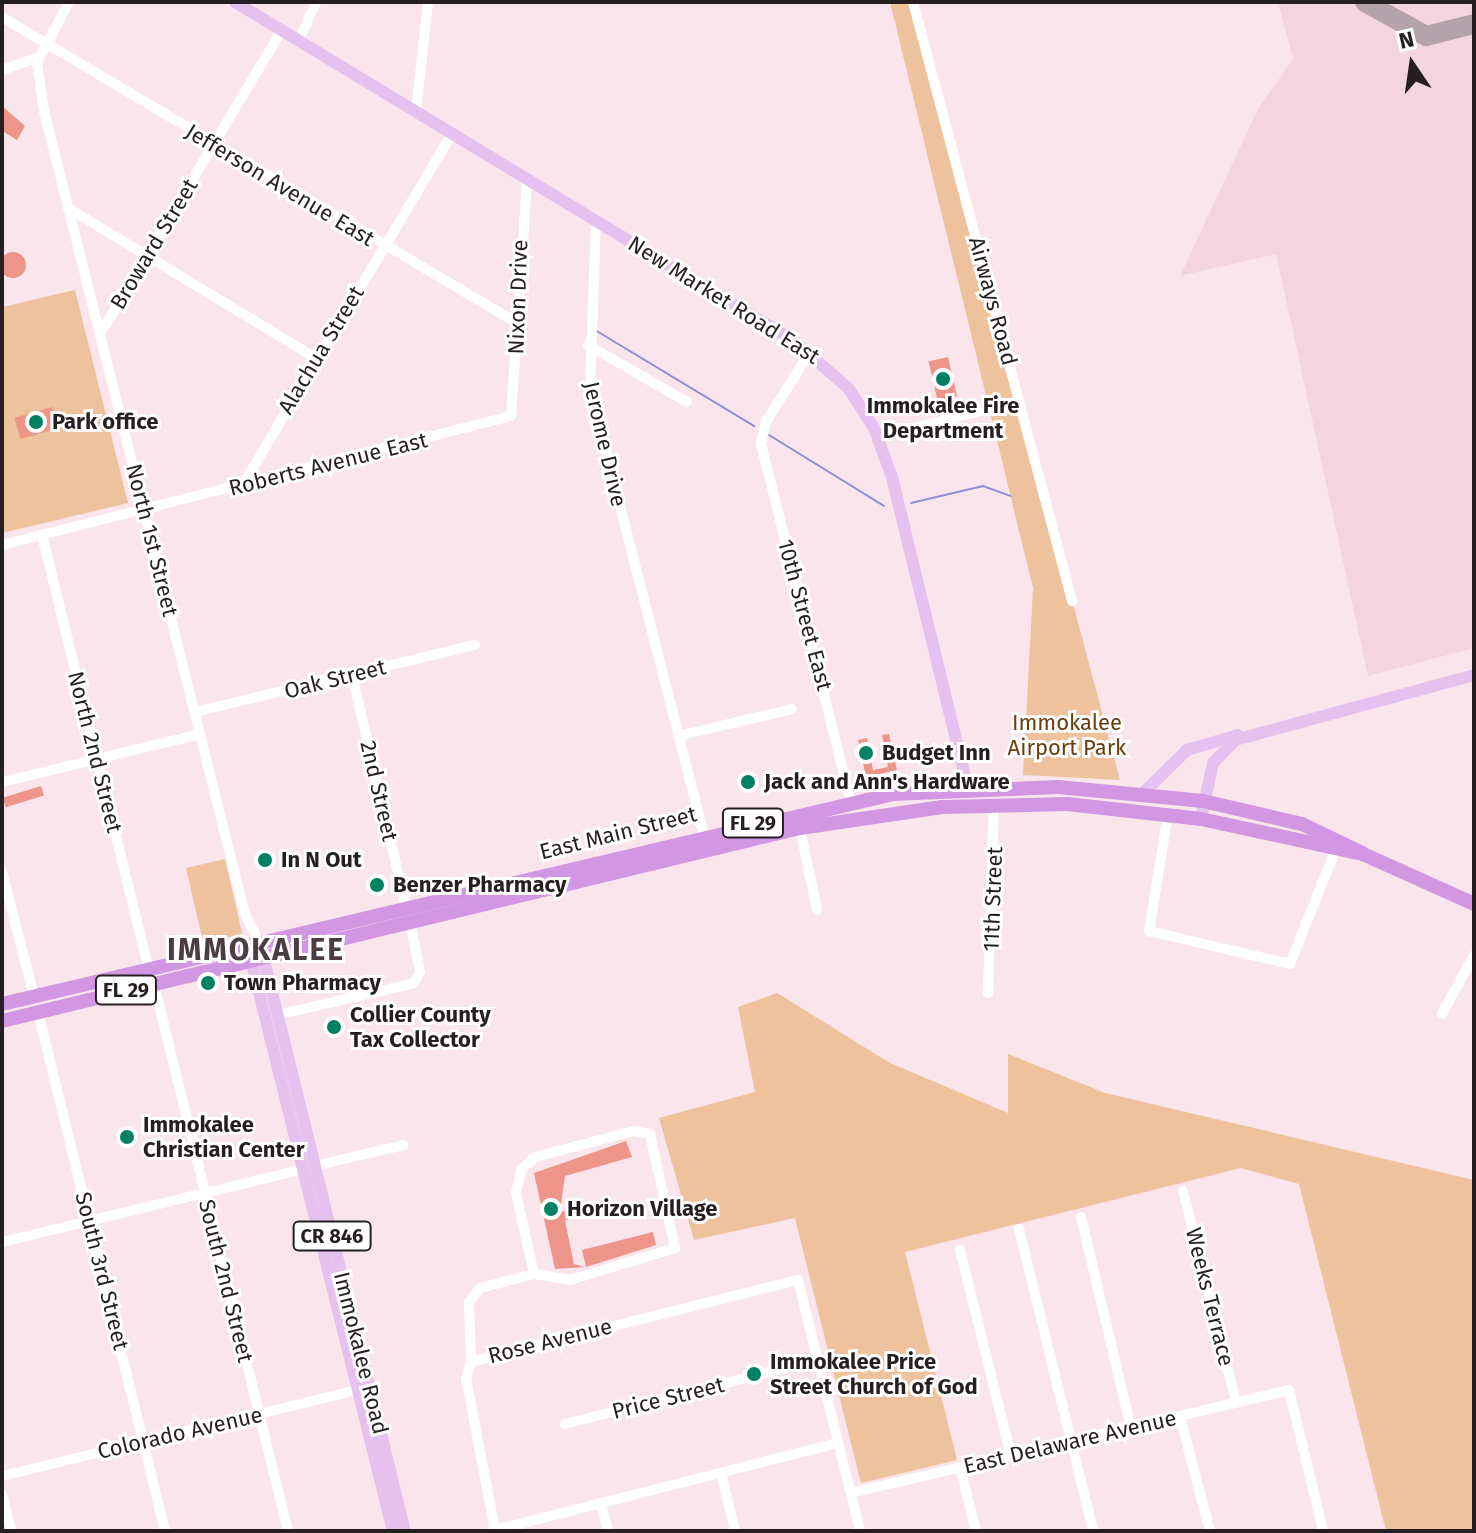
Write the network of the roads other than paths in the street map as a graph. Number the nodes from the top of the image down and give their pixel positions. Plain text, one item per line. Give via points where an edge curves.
1 (69, 2) edge
2 (235, 2) edge
3 (316, 2) edge
4 (428, 2) edge
5 (913, 2) edge
6 (2, 17) edge
7 (282, 30) junction
8 (299, 41) junction
9 (45, 44) junction
10 (39, 57) junction
11 (2, 70) edge
12 (416, 111) junction
13 (452, 134) junction
14 (214, 145) junction
15 (527, 179) junction
16 (68, 208) junction
17 (596, 220) junction
18 (383, 247) junction
19 (146, 256) junction
20 (517, 323) junction
21 (100, 334) junction
22 (588, 345) junction
23 (810, 352) junction
24 (317, 359) junction
25 (1020, 401) junction
26 (687, 402) dead end
27 (511, 416) joint
28 (878, 437) junction
29 (242, 486) junction
30 (145, 510) junction
31 (42, 535) junction
32 (2, 545) edge
33 (1072, 601) dead end
34 (475, 645) dead end
35 (352, 675) junction
36 (1474, 675) edge
37 (792, 709) dead end
38 (195, 712) junction
39 (1257, 732) junction
40 (200, 734) junction
41 (678, 736) junction
42 (97, 759) junction
43 (2, 782) edge
44 (968, 788) junction
45 (1143, 793) junction
46 (851, 801) junction
47 (1203, 801) junction
48 (994, 804) junction
49 (969, 805) junction
50 (1168, 813) junction
51 (1201, 819) junction
52 (800, 828) junction
53 (704, 835) junction
54 (1338, 845) junction
55 (707, 850) junction
56 (2, 872) edge
57 (1474, 904) edge
58 (817, 910) dead end
59 (408, 914) junction
60 (252, 938) junction
61 (1474, 955) edge
62 (257, 959) junction
63 (148, 968) junction
64 (154, 984) junction
65 (988, 993) dead end
66 (34, 996) junction
67 (2, 1004) edge
68 (38, 1012) junction
69 (1442, 1014) dead end
70 (277, 1015) junction
71 (2, 1021) edge
72 (283, 1062) junction
73 (404, 1145) dead end
74 (309, 1168) junction
75 (1183, 1191) dead end
76 (204, 1194) junction
77 (1081, 1217) dead end
78 (89, 1221) junction
79 (1019, 1229) dead end
80 (2, 1242) edge
81 (960, 1250) dead end
82 (534, 1274) junction
83 (817, 1360) junction
84 (471, 1362) junction
85 (363, 1389) junction
86 (1236, 1402) junction
87 (259, 1414) junction
88 (1180, 1417) junction
89 (565, 1424) dead end
90 (1131, 1428) junction
91 (1070, 1441) junction
92 (143, 1442) junction
93 (838, 1443) junction
94 (1010, 1452) junction
95 (960, 1467) junction
96 (721, 1473) junction
97 (2, 1476) edge
98 (851, 1493) junction
99 (2, 1494) edge
100 (601, 1503) junction
101 (530, 1526) edge
102 (11, 1531) edge
103 (165, 1531) edge
104 (288, 1531) edge
105 (393, 1531) edge
106 (405, 1531) edge
107 (494, 1531) edge
108 (608, 1531) edge
109 (735, 1531) edge
110 (860, 1531) edge
111 (976, 1531) edge
112 (1093, 1531) edge
113 (1210, 1531) edge
114 (1323, 1531) edge

1 - 9 street
2 - 7 main road, New Market Road East
3 - 8 street
4 - 12 street
5 - 25 street, Airways Road
6 - 9 street, Jefferson Avenue East
7 - 8 main road, New Market Road East
7 - 14 street, Broward Street
8 - 12 main road, New Market Road East
9 - 10 street
9 - 14 street, Jefferson Avenue East
10 - 11 street
10 - 16 street, North 1st Street via 41,98
12 - 13 main road, New Market Road East
13 - 15 main road, New Market Road East
13 - 18 street, Alachua Street
14 - 18 street, Jefferson Avenue East
14 - 19 street, Broward Street
15 - 17 main road, New Market Road East
15 - 20 street, Nixon Drive
16 - 19 street
16 - 21 street, North 1st Street
17 - 22 street, Jerome Drive
17 - 23 main road, New Market Road East
18 - 20 street, Jefferson Avenue East
18 - 24 street, Alachua Street
19 - 21 street, Broward Street
19 - 24 street
20 - 27 street, Nixon Drive
21 - 30 street, North 1st Street
22 - 26 street
22 - 41 street, Jerome Drive via 590,388
23 - 28 main road, New Market Road East via 849,389
23 - 46 street, 10th Street East via 762,430
24 - 29 street, Alachua Street
25 - 28 street
25 - 33 street, Airways Road
27 - 29 street, Roberts Avenue East
28 - 44 main road, New Market Road East
29 - 30 street, Roberts Avenue East
30 - 31 street, Roberts Avenue East
30 - 38 street, North 1st Street
31 - 32 street, Roberts Avenue East
31 - 42 street, North 2nd Street
34 - 35 street, Oak Street
35 - 38 street, Oak Street
35 - 59 street, 2nd Street
36 - 39 main road
37 - 41 street
38 - 40 street, North 1st Street
39 - 45 main road via 1195,746
39 - 47 main road via 1220,753
40 - 42 street
40 - 60 street, North 1st Street
41 - 53 street, Jerome Drive
42 - 43 street
42 - 63 street, North 2nd Street
44 - 45 highway, East Main Street / FL 29
44 - 46 highway, East Main Street / FL 29
44 - 49 highway
45 - 47 highway, East Main Street / FL 29
46 - 53 highway, East Main Street / FL 29
47 - 51 main road
47 - 54 highway, East Main Street / FL 29
48 - 49 highway, East Main Street / FL 29
48 - 50 highway, East Main Street / FL 29
48 - 65 street, 11th Street
49 - 52 highway, East Main Street / FL 29
50 - 51 highway, East Main Street / FL 29
50 - 54 street via 1149,931 1290,964 1299,956
51 - 54 highway, East Main Street / FL 29
52 - 55 highway, East Main Street / FL 29
52 - 58 street
53 - 55 highway
53 - 59 highway, East Main Street / FL 29
54 - 57 highway, East Main Street / FL 29
55 - 59 highway, East Main Street / FL 29
56 - 66 street
59 - 60 highway, East Main Street / FL 29
59 - 62 highway, East Main Street / FL 29
59 - 70 street, 2nd Street via 419,965 414,983
60 - 62 main road, Immokalee Road / CR 846
60 - 63 highway, FL 29
61 - 69 street
62 - 64 highway, FL 29
62 - 70 main road, Immokalee Road / CR 846
62 - 72 main road, Immokalee Road / CR 846
63 - 66 highway, FL 29
64 - 68 highway, FL 29
64 - 76 street, South 2nd Street
66 - 67 highway, FL 29
66 - 68 highway
68 - 71 highway, FL 29
68 - 78 street, South 3rd Street
70 - 72 main road, Immokalee Road / CR 846
72 - 74 main road, Immokalee Road / CR 846
73 - 74 street
74 - 76 street
74 - 85 main road, Immokalee Road / CR 846
75 - 86 street, Weeks Terrace
76 - 78 street
76 - 87 street, South 2nd Street
77 - 90 street
78 - 80 street
78 - 92 street, South 3rd Street
79 - 91 street
81 - 94 street
82 - 82 street via 570,1280 675,1248 650,1134 634,1131 535,1157 521,1170 516,1193
82 - 84 street via 472,1294
83 - 84 street, Rose Avenue via 798,1280
83 - 89 street, Price Street
83 - 93 street
84 - 107 street, Rose Avenue via 466,1378
85 - 87 street, Colorado Avenue
85 - 105 main road, Immokalee Road / CR 846
85 - 106 main road, Immokalee Road / CR 846
86 - 88 street, East Delaware Avenue
86 - 114 street, East Delaware Avenue via 1289,1390
87 - 92 street, Colorado Avenue
87 - 104 street, South 2nd Street
88 - 90 street, East Delaware Avenue
88 - 113 street
90 - 91 street, East Delaware Avenue
91 - 94 street, East Delaware Avenue
91 - 112 street
92 - 97 street, Colorado Avenue
92 - 103 street, South 3rd Street
93 - 96 street
93 - 98 street
94 - 95 street, East Delaware Avenue
95 - 98 street, East Delaware Avenue
95 - 111 street
96 - 100 street
96 - 109 street
98 - 110 street
99 - 102 street
100 - 101 street
100 - 108 street
101 - 107 street

